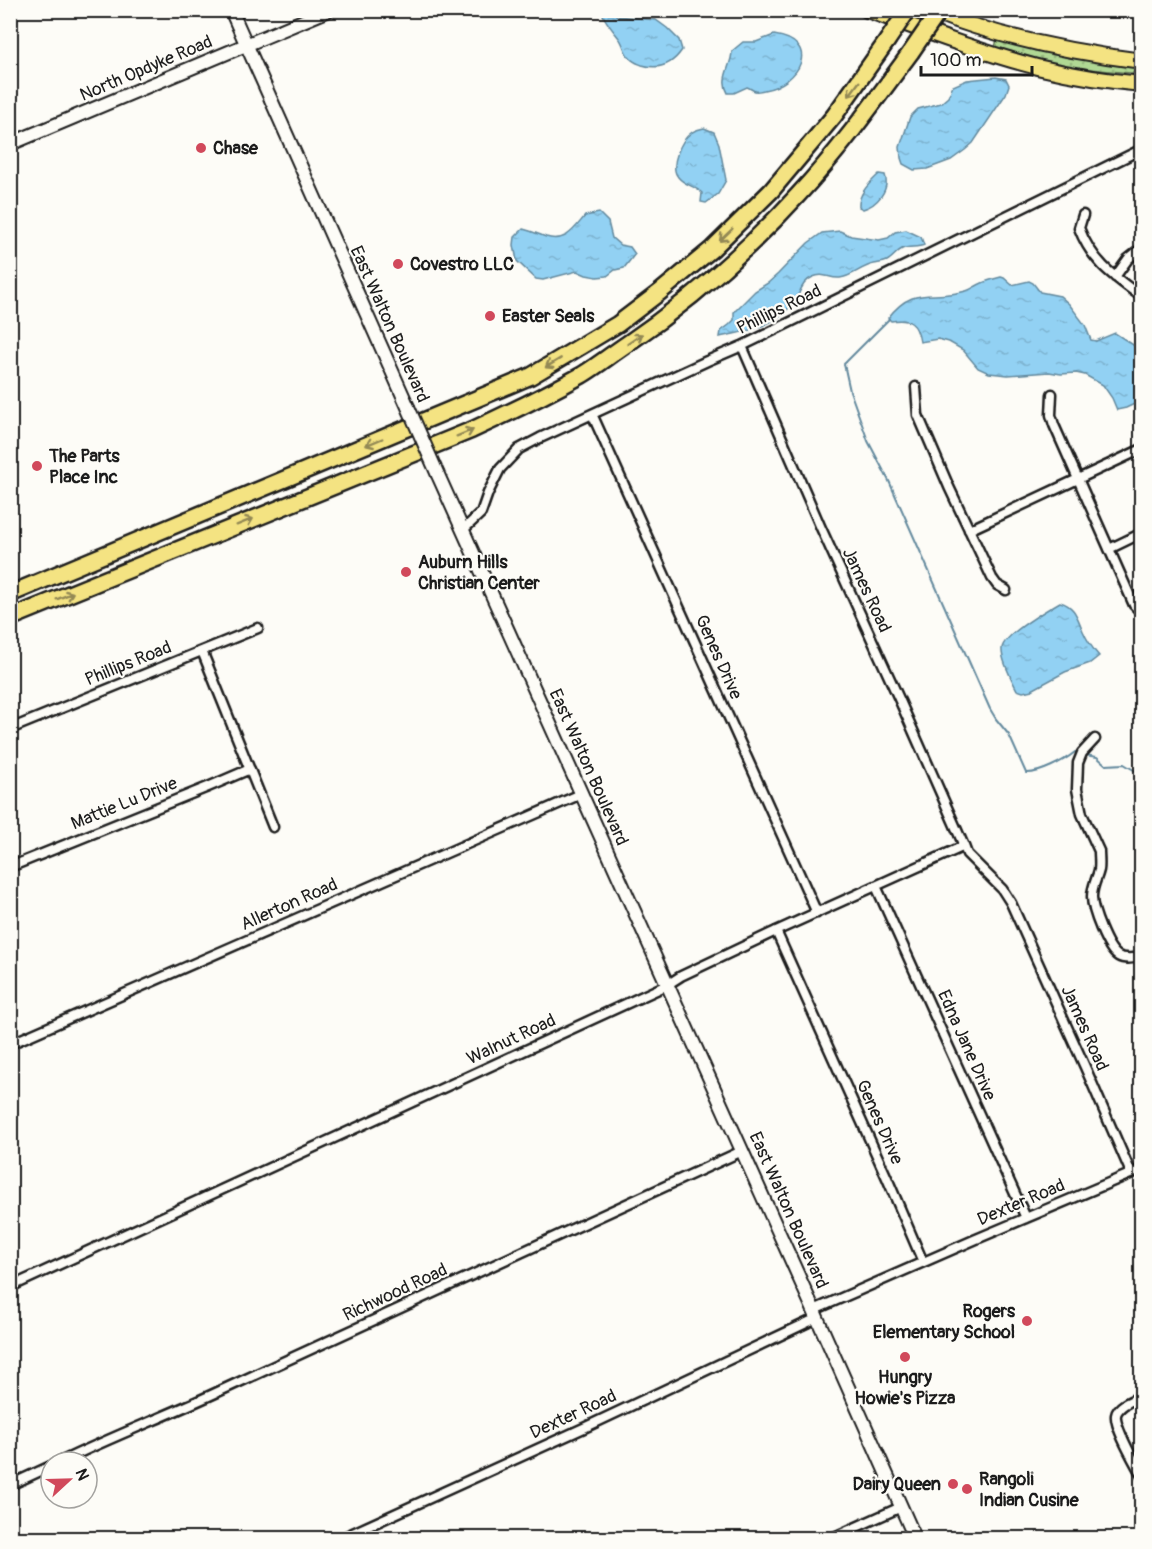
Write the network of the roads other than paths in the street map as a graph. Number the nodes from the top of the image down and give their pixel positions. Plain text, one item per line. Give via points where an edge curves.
1 (231, 10) edge
2 (329, 10) edge
3 (867, 10) edge
4 (908, 10) edge
5 (934, 11) edge
6 (247, 45) junction
7 (1142, 61) edge
8 (1142, 84) edge
9 (10, 144) edge
10 (1142, 149) edge
11 (1083, 215) dead end
12 (1142, 248) edge
13 (1115, 277) junction
14 (1142, 297) edge
15 (742, 346) junction
16 (916, 387) dead end
17 (1052, 394) dead end
18 (592, 414) junction
19 (1142, 449) edge
20 (1078, 479) junction
21 (463, 530) junction
22 (969, 530) junction
23 (1142, 532) edge
24 (1109, 549) junction
25 (1006, 590) dead end
26 (10, 594) edge
27 (1142, 613) edge
28 (10, 618) edge
29 (258, 628) dead end
30 (202, 651) junction
31 (10, 729) edge
32 (1095, 738) dead end
33 (250, 769) junction
34 (581, 794) junction
35 (273, 827) dead end
36 (964, 846) junction
37 (10, 867) edge
38 (876, 886) junction
39 (817, 913) junction
40 (776, 931) junction
41 (1142, 957) edge
42 (667, 985) junction
43 (10, 1044) edge
44 (742, 1151) junction
45 (1142, 1169) edge
46 (1131, 1173) junction
47 (1026, 1218) junction
48 (923, 1262) junction
49 (10, 1287) edge
50 (816, 1314) junction
51 (1142, 1396) edge
52 (87, 1450) edge
53 (39, 1472) edge
54 (1142, 1476) edge
55 (10, 1485) edge
56 (901, 1507) junction
57 (342, 1539) edge
58 (832, 1539) edge
59 (915, 1539) edge

1 - 6 main road, East Walton Boulevard
2 - 6 main road, North Opdyke Road
3 - 8 main road via 1037,67
4 -> 26 highway, bridge via 834,116 771,191 712,249 618,324 531,376
5 - 7 main road via 1026,41
28 -> 5 highway, bridge via 472,430 583,374 687,300 799,195 878,99
6 - 9 main road, North Opdyke Road
6 - 21 main road, East Walton Boulevard, bridge
10 - 15 street, Phillips Road
11 - 13 street via 1079,228 1083,238
12 - 13 street
13 - 14 street
15 - 18 street, Phillips Road
15 - 36 street, James Road
16 - 22 street via 918,416
17 - 20 street via 1051,415
18 - 21 street, Phillips Road via 519,449 500,469 481,513
18 - 39 street, Genes Drive
19 - 20 street
20 - 22 street
20 - 24 street
21 - 34 main road, East Walton Boulevard
22 - 25 street via 992,578
23 - 24 street
24 - 27 street via 1134,605
29 - 30 street, Phillips Road
30 - 31 street, Phillips Road
30 - 33 street
32 - 41 street via 1078,763 1077,789 1082,814 1100,857 1092,886 1092,905 1116,954
33 - 35 street
33 - 37 street, Mattie Lu Drive
34 - 42 main road, East Walton Boulevard
34 - 43 street, Allerton Road
36 - 38 street, Walnut Road
36 - 46 street, James Road via 967,854 1002,889 1023,928
38 - 39 street, Walnut Road
38 - 47 street, Edna Jane Drive
39 - 40 street, Walnut Road
40 - 42 street, Walnut Road
40 - 48 street, Genes Drive
42 - 44 main road, East Walton Boulevard
42 - 49 street, Walnut Road
44 - 50 main road, East Walton Boulevard
44 - 52 street, Richwood Road
45 - 46 street, Dexter Road
46 - 47 street, Dexter Road
47 - 48 street, Dexter Road
48 - 50 street, Dexter Road
50 - 56 main road, East Walton Boulevard
50 - 57 street, Dexter Road via 576,1432
51 - 54 street via 1121,1407 1116,1416 1118,1429
53 - 55 street
56 - 58 street
56 - 59 main road, East Walton Boulevard

